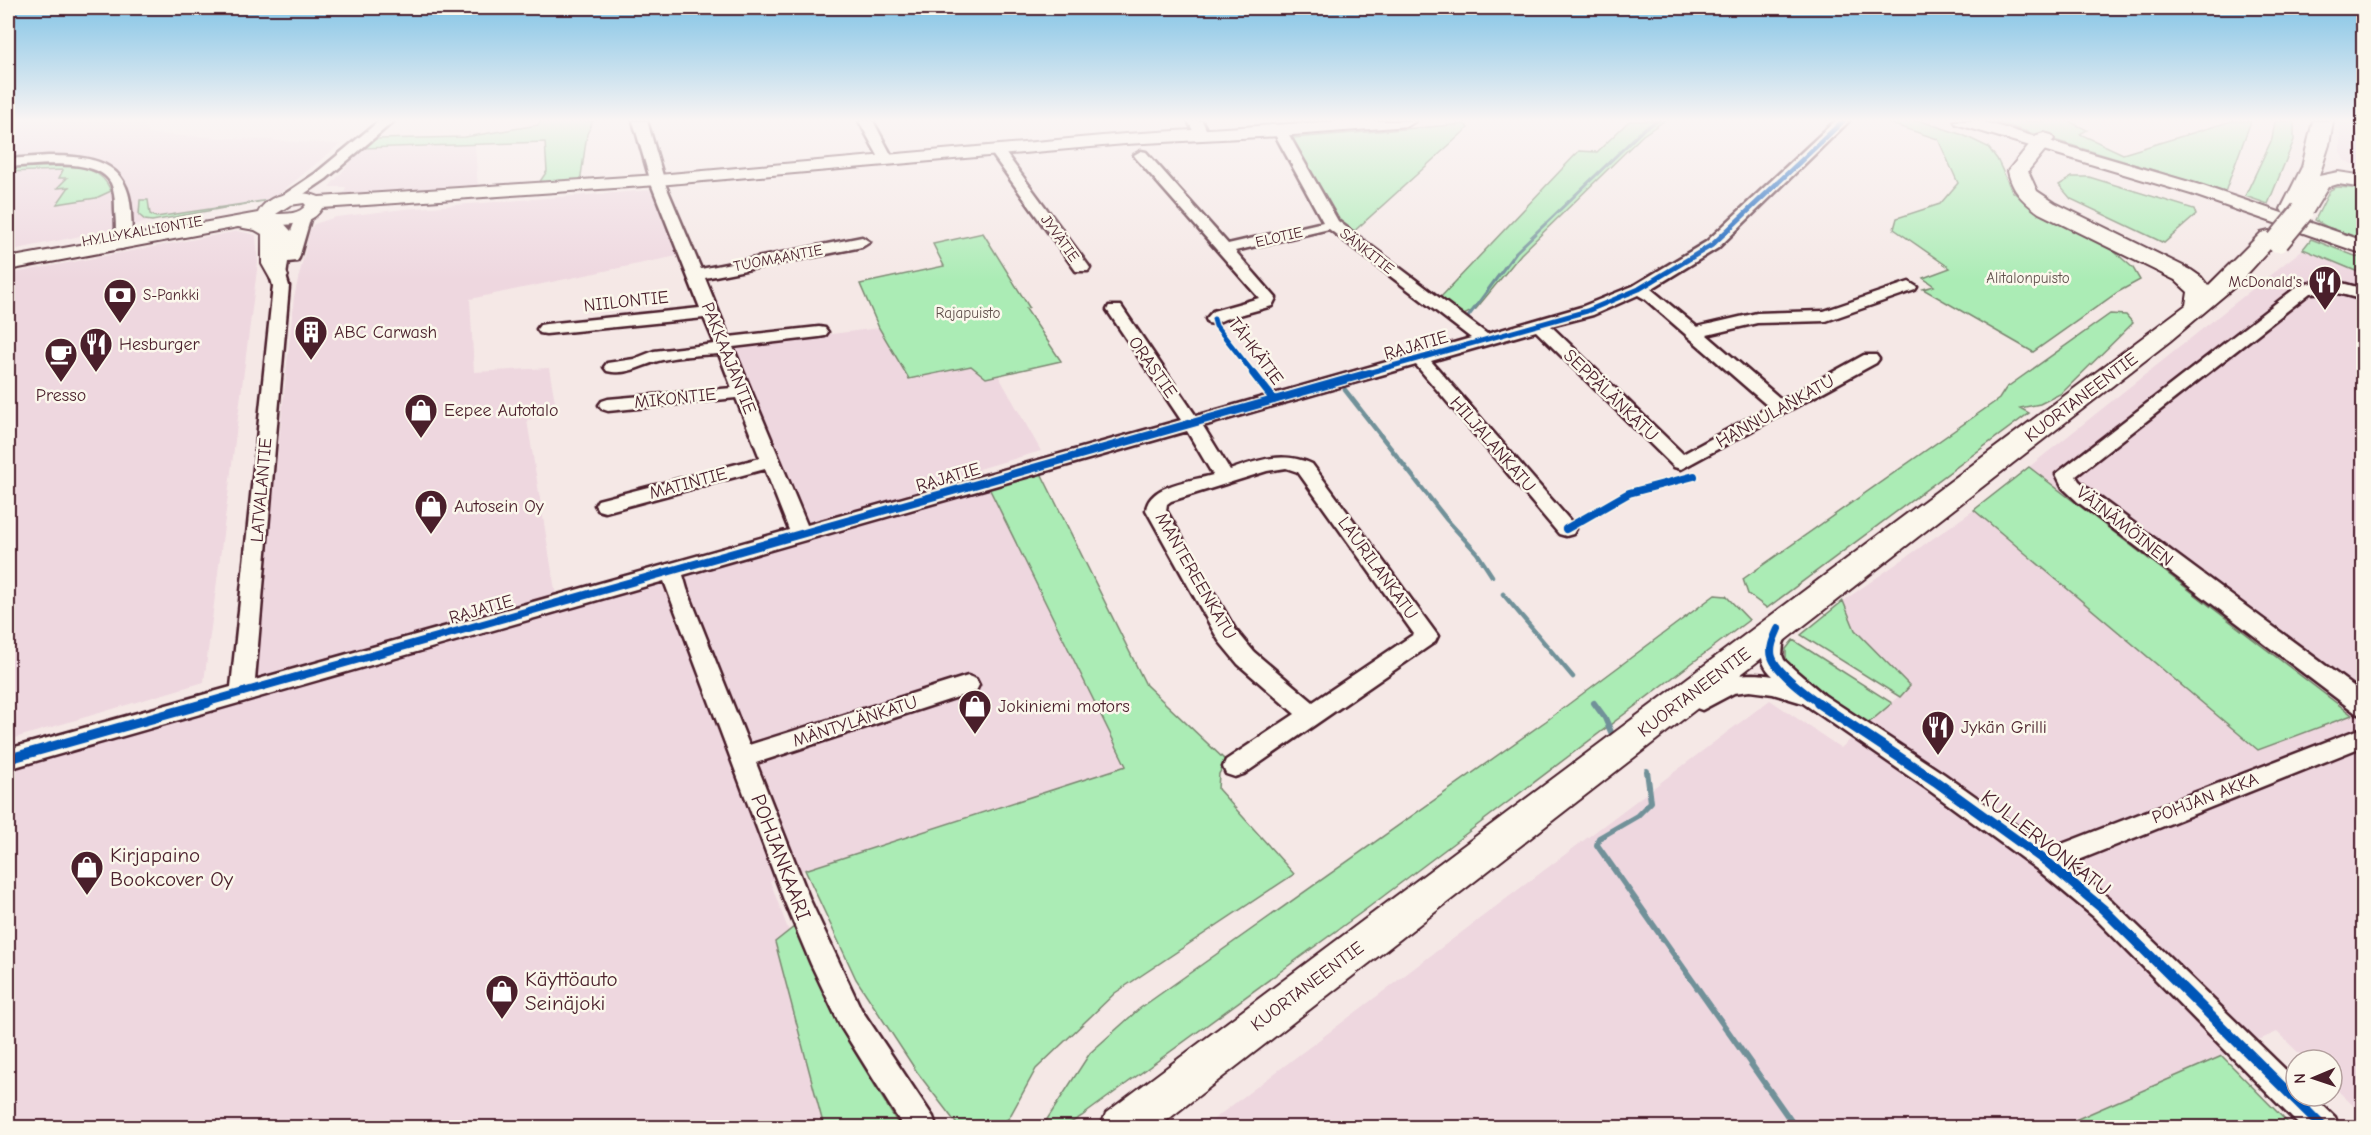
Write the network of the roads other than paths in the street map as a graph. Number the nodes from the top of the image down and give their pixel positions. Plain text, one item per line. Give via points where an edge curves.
1 (110, 174) edge
2 (324, 174) edge
3 (656, 174) edge
4 (727, 174) edge
5 (1013, 174) edge
6 (1159, 174) edge
7 (1304, 174) edge
8 (1788, 174) edge
9 (2019, 174) edge
10 (2146, 174) edge
11 (2154, 174) edge
12 (2311, 174) edge
13 (321, 176) junction
14 (658, 180) junction
15 (2364, 182) edge
16 (311, 207) junction
17 (275, 211) junction
18 (2297, 211) junction
19 (1332, 224) junction
20 (185, 232) junction
21 (122, 239) junction
22 (2274, 240) junction
23 (862, 242) dead end
24 (2364, 243) edge
25 (2364, 248) edge
26 (1225, 249) junction
27 (2134, 250) junction
28 (8, 255) edge
29 (8, 264) edge
30 (1082, 268) dead end
31 (695, 275) junction
32 (280, 281) junction
33 (1909, 287) dead end
34 (1640, 289) junction
35 (2364, 295) edge
36 (2197, 308) junction
37 (1114, 310) dead end
38 (710, 312) junction
39 (1214, 320) dead end
40 (1541, 326) junction
41 (546, 329) dead end
42 (819, 332) dead end
43 (1695, 333) junction
44 (1486, 341) junction
45 (724, 346) junction
46 (1420, 359) junction
47 (1870, 359) dead end
48 (613, 367) dead end
49 (743, 392) junction
50 (608, 405) dead end
51 (1781, 408) junction
52 (1192, 423) junction
53 (771, 461) junction
54 (1681, 463) joint
55 (1225, 478) junction
56 (605, 505) dead end
57 (1566, 529) dead end
58 (801, 534) junction
59 (672, 571) junction
60 (1778, 629) junction
61 (968, 685) dead end
62 (242, 693) junction
63 (1816, 701) junction
64 (2364, 707) edge
65 (1312, 715) junction
66 (1663, 715) junction
67 (2364, 736) edge
68 (743, 757) junction
69 (8, 759) edge
70 (1235, 767) dead end
71 (2048, 862) junction
72 (922, 1128) edge
73 (1121, 1128) edge
74 (2324, 1128) edge

1 - 21 street via 124,201
2 - 13 street
3 - 14 street, PAKKAAJANTIE
4 - 14 main road
5 - 30 street, JYVÄTIE
6 - 26 street, TÄHKÄTIE
7 - 19 street, SÄNKITIE
8 - 34 street, RAJATIE via 1712,245
9 - 27 highway via 2030,195 2062,216
10 - 25 main road
11 - 24 main road
12 - 18 highway
13 - 16 street, LATVALANTIE
13 - 17 street
14 - 16 main road
14 - 31 street, PAKKAAJANTIE
15 - 18 highway via 2338,178 2320,182
16 - 17 main road via 287,220
16 - 32 street, LATVALANTIE via 293,247 288,275
17 - 20 main road, HYLLYKALLIONTIE
17 - 21 main road, HYLLYKALLIONTIE
17 - 32 street, LATVALANTIE via 284,234
18 - 22 highway, bridge
19 - 26 street, ELOTIE
19 - 44 street, SÄNKITIE
20 - 21 main road, HYLLYKALLIONTIE
20 - 32 main road via 244,224 267,228 271,231 272,264
21 - 28 main road, HYLLYKALLIONTIE
21 - 29 main road, HYLLYKALLIONTIE
22 - 27 highway via 2255,243 2227,266 2209,268
22 - 36 highway, KUORTANEENTIE via 2267,252 2254,257
23 - 31 street, TUOMAANTIE
26 - 39 street, TÄHKÄTIE via 1268,298
27 - 36 highway via 2193,282 2200,292
31 - 38 street, PAKKAAJANTIE
32 - 62 street, LATVALANTIE
33 - 43 street via 1826,316 1757,318
34 - 40 street, RAJATIE
34 - 43 street
35 - 64 street, VÄINÄMÖINEN via 2325,286 2304,289 2066,474 2070,484 2085,497
36 - 60 highway, KUORTANEENTIE
37 - 52 street, ORASTIE
38 - 41 street, NIILONTIE
38 - 45 street, PAKKAAJANTIE
40 - 44 street, RAJATIE
40 - 54 street, SEPPÄLÄNKATU
42 - 45 street
43 - 51 street
44 - 46 street, RAJATIE
45 - 48 street via 654,356 638,364
45 - 49 street, PAKKAAJANTIE
46 - 52 street, RAJATIE
46 - 57 street, HILJALANKATU
47 - 51 street, HANNULANKATU
49 - 50 street, MIKONTIE
49 - 53 street, PAKKAAJANTIE
51 - 54 street, HANNULANKATU
52 - 55 street
52 - 58 street, RAJATIE
53 - 56 street, MATINTIE
53 - 58 street, PAKKAAJANTIE
55 - 65 street, MANTEREENKATU via 1164,496 1157,502 1156,510 1227,635 1246,658
55 - 65 street, LAURILANKATU via 1285,460 1305,468 1427,636
58 - 59 street, RAJATIE
59 - 62 street, RAJATIE
59 - 68 street, POHJANKAARI
60 - 63 street, KULLERVONKATU via 1771,655 1775,664
60 - 66 highway, KUORTANEENTIE
61 - 68 street, MÄNTYLÄNKATU
62 - 69 street, RAJATIE
63 - 66 street, KULLERVONKATU via 1780,686 1740,682 1724,686 1691,709
63 - 71 street, KULLERVONKATU
65 - 70 street, LAURILANKATU
66 - 73 highway, KUORTANEENTIE
67 - 71 street, POHJAN AKKA
68 - 72 street, POHJANKAARI via 797,900 851,1018
71 - 74 street, KULLERVONKATU via 2112,917

